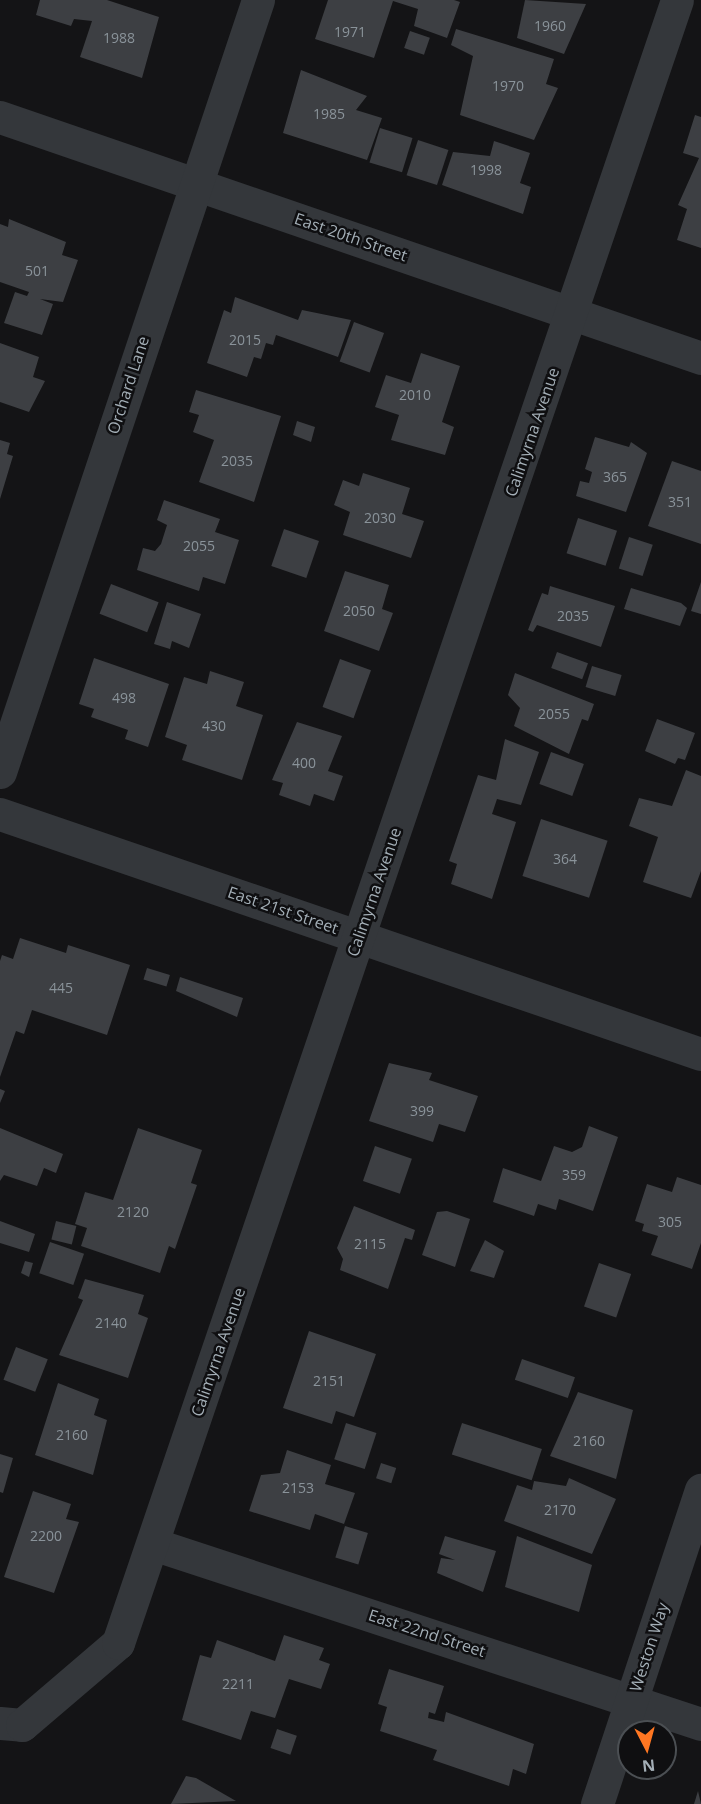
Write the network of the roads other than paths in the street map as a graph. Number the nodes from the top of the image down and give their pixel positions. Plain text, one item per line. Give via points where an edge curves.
1 (258, 0) edge
2 (677, 0) edge
3 (0, 117) edge
4 (195, 183) junction
5 (572, 314) junction
6 (701, 358) edge
7 (0, 772) edge
8 (0, 814) edge
9 (359, 936) junction
10 (701, 1054) edge
11 (701, 1490) edge
12 (153, 1544) junction
13 (632, 1700) junction
14 (0, 1723) edge
15 (701, 1724) edge
16 (597, 1804) edge

1 - 4 street, Orchard Lane
2 - 5 street, Calimyrna Avenue
3 - 4 street, East 20th Street
4 - 5 street, East 20th Street
4 - 7 street, Orchard Lane
5 - 6 street, East 20th Street
5 - 9 street, Calimyrna Avenue
8 - 9 street, East 21st Street
9 - 10 street, East 21st Street
9 - 12 street, Calimyrna Avenue
11 - 13 street, Weston Way
12 - 13 street, East 22nd Street
12 - 14 street, Calimyrna Avenue via 118,1643 22,1725
13 - 15 street, East 22nd Street
13 - 16 street, Weston Way

